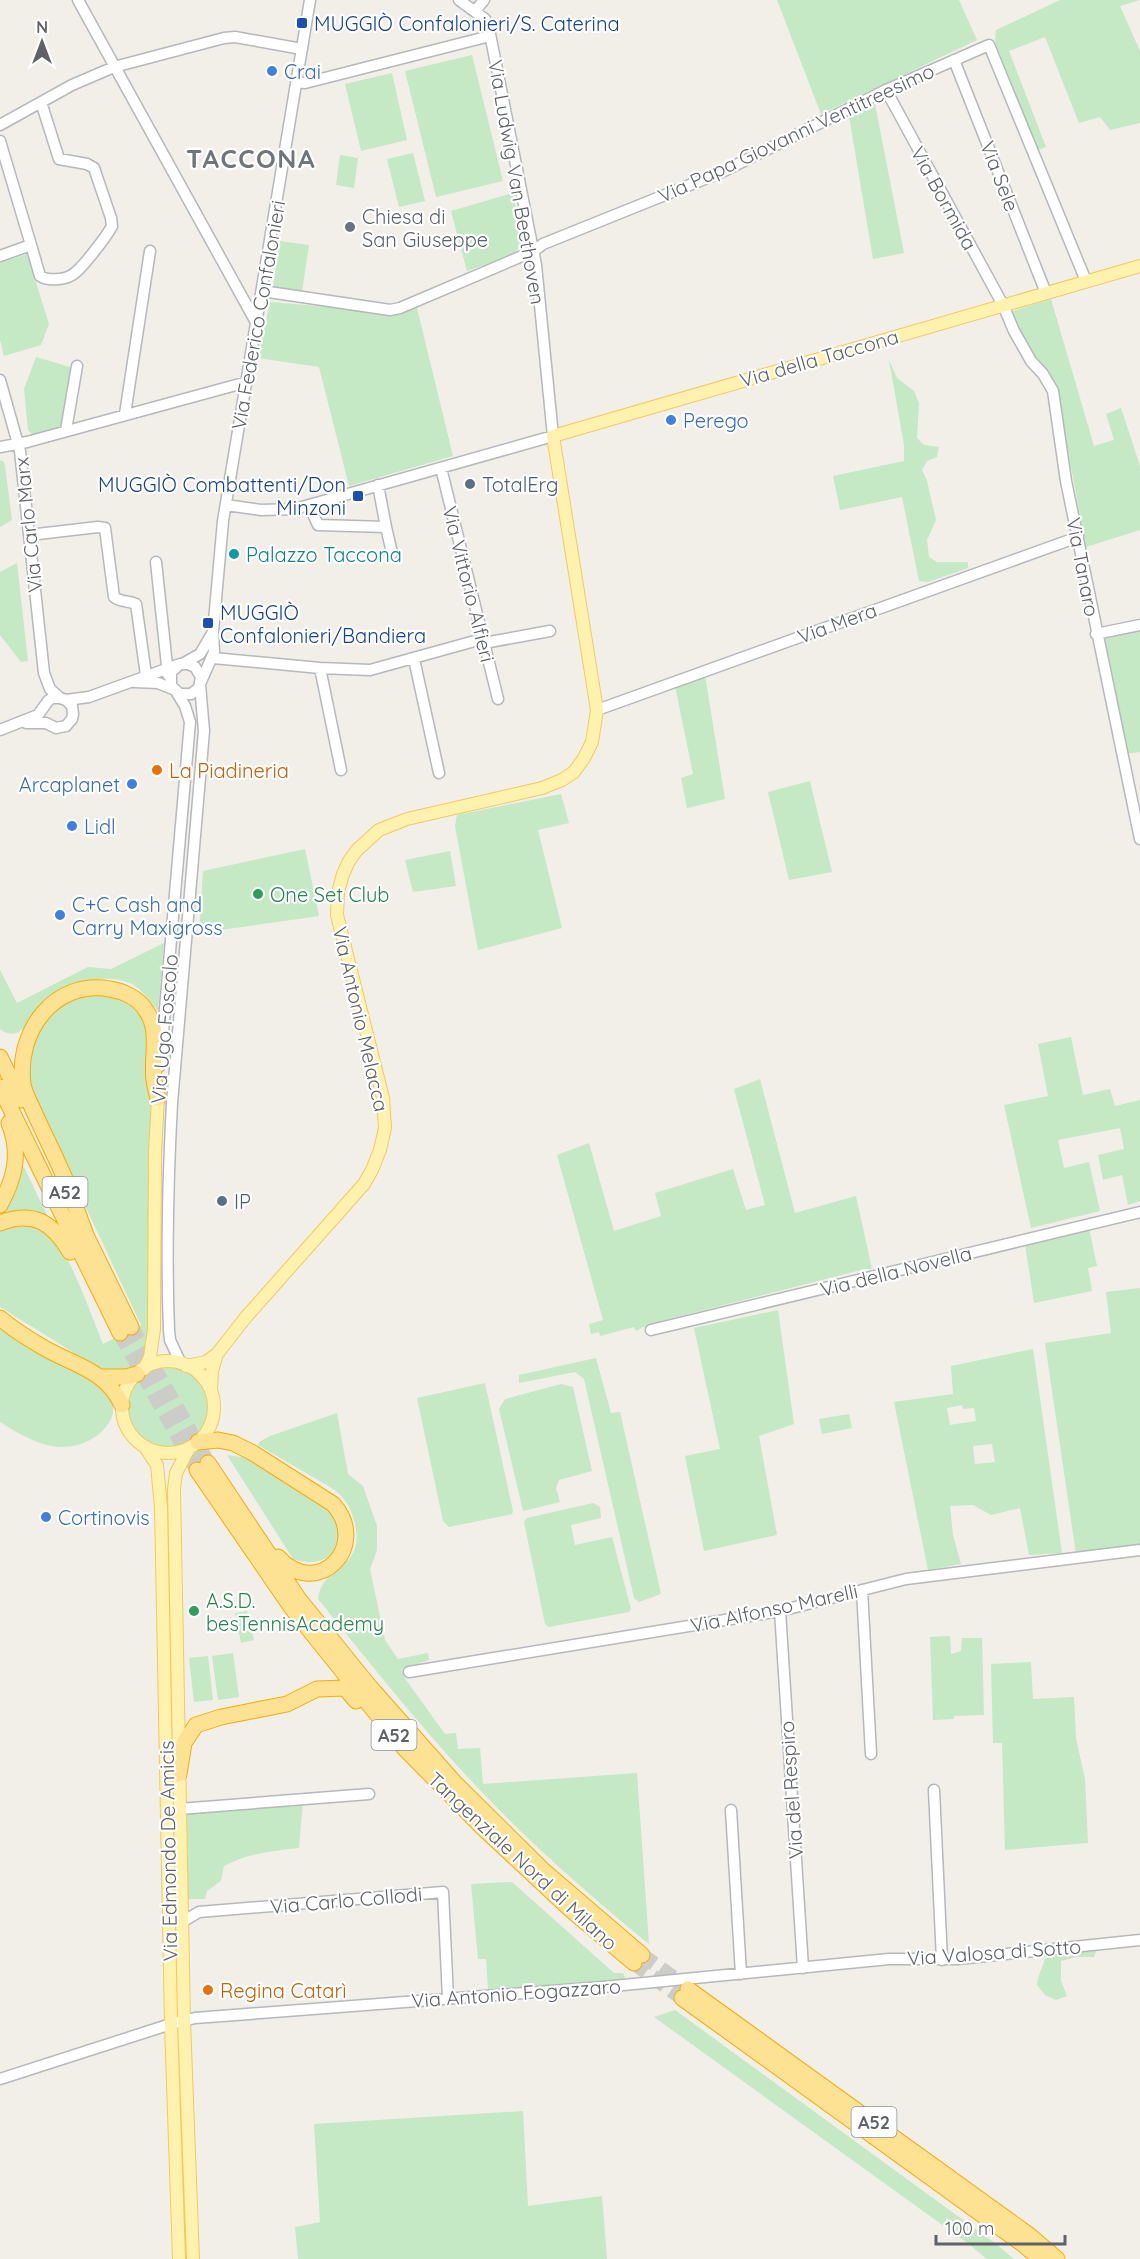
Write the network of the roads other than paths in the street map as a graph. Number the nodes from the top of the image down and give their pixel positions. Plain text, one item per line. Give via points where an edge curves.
1 (78, 0) edge
2 (310, 0) edge
3 (459, 0) edge
4 (484, 0) edge
5 (475, 11) junction
6 (490, 36) junction
7 (302, 49) junction
8 (954, 60) junction
9 (114, 68) junction
10 (297, 82) junction
11 (885, 90) junction
12 (41, 102) junction
13 (0, 125) edge
14 (0, 141) edge
15 (30, 245) junction
16 (150, 251) dead end
17 (534, 251) junction
18 (0, 256) edge
19 (1140, 266) edge
20 (1086, 281) junction
21 (262, 291) junction
22 (1046, 293) junction
23 (1003, 305) junction
24 (257, 324) junction
25 (77, 366) dead end
26 (0, 380) edge
27 (247, 382) junction
28 (125, 414) junction
29 (66, 430) junction
30 (553, 436) junction
31 (18, 444) junction
32 (0, 447) edge
33 (441, 468) junction
34 (378, 485) junction
35 (226, 505) junction
36 (309, 505) junction
37 (387, 527) junction
38 (29, 535) junction
39 (1078, 537) junction
40 (392, 554) dead end
41 (156, 562) dead end
42 (1140, 625) edge
43 (550, 631) dead end
44 (213, 632) junction
45 (1096, 634) junction
46 (483, 641) junction
47 (213, 658) junction
48 (414, 659) junction
49 (180, 665) junction
50 (320, 668) junction
51 (167, 669) junction
52 (44, 672) junction
53 (146, 675) junction
54 (132, 682) junction
55 (200, 685) junction
56 (173, 688) junction
57 (89, 697) junction
58 (63, 699) junction
59 (498, 699) dead end
60 (43, 708) junction
61 (597, 710) junction
62 (72, 719) junction
63 (18, 723) junction
64 (46, 723) junction
65 (0, 730) edge
66 (341, 770) dead end
67 (440, 773) dead end
68 (1140, 839) edge
69 (0, 1057) edge
70 (3, 1093) edge
71 (158, 1098) junction
72 (0, 1205) edge
73 (1140, 1212) edge
74 (0, 1222) edge
75 (85, 1232) junction
76 (95, 1284) junction
77 (0, 1318) edge
78 (651, 1330) dead end
79 (217, 1354) junction
80 (184, 1365) junction
81 (141, 1371) junction
82 (102, 1377) junction
83 (211, 1391) junction
84 (123, 1405) junction
85 (194, 1445) junction
86 (145, 1447) junction
87 (245, 1519) junction
88 (1140, 1550) edge
89 (862, 1590) junction
90 (780, 1611) junction
91 (409, 1672) dead end
92 (404, 1748) junction
93 (871, 1754) dead end
94 (179, 1774) junction
95 (934, 1790) dead end
96 (369, 1794) dead end
97 (179, 1809) junction
98 (731, 1810) dead end
99 (182, 1922) junction
100 (1140, 1940) edge
101 (942, 1960) junction
102 (849, 1963) joint
103 (802, 1968) junction
104 (741, 1974) junction
105 (448, 1998) junction
106 (178, 2022) junction
107 (0, 2079) edge
108 (179, 2259) edge
109 (193, 2259) edge
110 (1040, 2259) edge
111 (1057, 2259) edge

1 - 9 street
2 - 7 street, Via Federico Confalonieri
3 - 5 street
4 - 5 street
5 - 6 street, Via Ludwig Van Beethoven via 485,20
6 - 10 street
6 - 17 street, Via Ludwig Van Beethoven
7 - 9 street via 224,38
7 - 10 street, Via Federico Confalonieri
8 - 11 street, Via Papa Giovanni Ventitreesimo
8 - 20 street, Via Papa Giovanni Ventitreesimo via 989,45
8 - 22 street, Via Sele
9 - 12 street
9 - 24 street
10 - 21 street, Via Federico Confalonieri
11 - 17 street, Via Papa Giovanni Ventitreesimo via 722,172
11 - 23 street, Via Bormida
12 - 13 street
12 - 15 street via 59,159 94,168 112,226 68,277 40,276
14 - 15 street
15 - 18 street
16 - 28 street
17 - 21 street, Via Papa Giovanni Ventitreesimo via 394,310
17 - 30 street, Via Ludwig Van Beethoven
19 - 20 main road, Via della Taccona
20 - 22 main road, Via della Taccona
21 - 24 street, Via Federico Confalonieri
22 - 23 main road, Via della Taccona
23 - 30 main road, Via della Taccona
23 - 39 street, Via Tanaro via 1031,361 1053,391
24 - 27 street, Via Federico Confalonieri
25 - 29 street
26 - 31 street, Via Carlo Marx
27 - 28 street
27 - 35 street, Via Federico Confalonieri
28 - 29 street
29 - 31 street
30 - 33 street
30 - 61 main road, Via Antonio Melacca
31 - 32 street
31 - 38 street, Via Carlo Marx
33 - 34 street
33 - 46 street, Via Vittorio Alfieri
34 - 36 street
34 - 37 street
35 - 36 street via 286,510
35 - 44 street, Via Federico Confalonieri
36 - 37 street via 318,525
37 - 40 street
38 - 52 street, Via Carlo Marx
38 - 53 street via 105,528 114,597 136,604
39 - 45 street, Via Tanaro
39 - 61 street, Via Mera
41 - 51 street, Via Ugo Foscolo
42 - 45 street
43 - 46 street
44 - 47 street, Via Federico Confalonieri
44 - 49 street, Via Federico Confalonieri via 200,654
45 - 68 street, Via Tanaro
46 - 48 street
46 - 59 street, Via Vittorio Alfieri
47 - 50 street
47 - 55 street, Via Federico Confalonieri
48 - 50 street via 370,670
48 - 67 street
49 - 51 street
49 - 55 street via 189,664 197,669
49 - 56 street via 171,672
50 - 66 street
51 - 53 street
51 - 56 street, Via Ugo Foscolo
52 - 58 street, Via Carlo Marx via 50,689
52 - 60 street, Via Carlo Marx
53 - 54 street
54 - 56 street
54 - 57 street
55 - 56 street via 185,695
55 - 80 street via 204,719 202,759 174,1080 167,1252 168,1330
56 - 71 street, Via Ugo Foscolo via 190,722
57 - 58 street
57 - 62 street
58 - 60 street via 52,698
58 - 62 street via 73,709
60 - 63 street
60 - 64 street
61 - 79 main road, Via Antonio Melacca via 592,742 574,772 562,780 407,819 379,830 349,861 338,892 337,915 383,1098 385,1128 380,1150 354,1196
62 - 64 street via 61,728
63 - 64 street
63 - 65 street
69 - 75 highway, A52
70 - 72 highway via 16,1163 11,1185
70 - 76 highway, A52
71 - 75 highway via 154,1035 145,1008 136,999 114,989 87,988 62,997 44,1011 30,1031 23,1062 23,1086
71 - 81 main road, Via Ugo Foscolo via 154,1329 150,1357
73 - 78 street, Via della Novella
74 - 76 highway via 17,1217 43,1222 62,1238 86,1280
75 - 76 highway, A52 via 125,1330
77 - 82 highway via 46,1349
79 - 80 main road, Via Antonio Melacca via 206,1362
79 - 83 main road, Via Antonio Melacca
80 - 81 main road via 161,1362
80 - 83 main road via 202,1376
81 - 82 highway via 126,1377
81 - 84 main road via 127,1389
82 - 84 highway
83 - 85 main road via 212,1422
84 - 86 main road via 129,1431
85 - 86 main road via 170,1453
85 - 87 highway via 218,1440 233,1443 333,1504 347,1525 344,1548 330,1568 309,1574 296,1572 287,1568
85 - 94 main road, Via Edmondo De Amicis via 177,1473 174,1489
86 - 106 main road, Via Edmondo De Amicis via 157,1465 160,1495
87 - 92 highway, Tangenziale Nord di Milano / A52 via 203,1467 291,1607
87 - 92 highway, Tangenziale Nord di Milano / A52 via 298,1598 454,1782 638,1959 571,1910
88 - 89 street, Via Alfonso Marelli via 906,1579
89 - 90 street, Via Alfonso Marelli
89 - 93 street
90 - 91 street, Via Alfonso Marelli
90 - 103 street, Via del Respiro
92 - 94 highway via 394,1746 345,1689 316,1689 287,1704 196,1725 184,1743
94 - 97 main road, Via Edmondo De Amicis
95 - 101 street
96 - 97 street
97 - 99 main road, Via Edmondo De Amicis
98 - 104 street
99 - 105 street, Via Carlo Collodi via 199,1912 443,1892
99 - 106 main road, Via Edmondo De Amicis
100 - 101 street, Via Valosa di Sotto
101 - 102 street, Via Valosa di Sotto
102 - 103 street, Via Antonio Fogazzaro
103 - 104 street, Via Antonio Fogazzaro
104 - 105 street, Via Antonio Fogazzaro
105 - 106 street, Via Antonio Fogazzaro
106 - 107 street, Via Antonio Fogazzaro
106 - 108 main road, Via Edmondo De Amicis
106 - 109 main road, Via Edmondo De Amicis
110 - 111 highway, A52 via 685,1994 1029,2235

